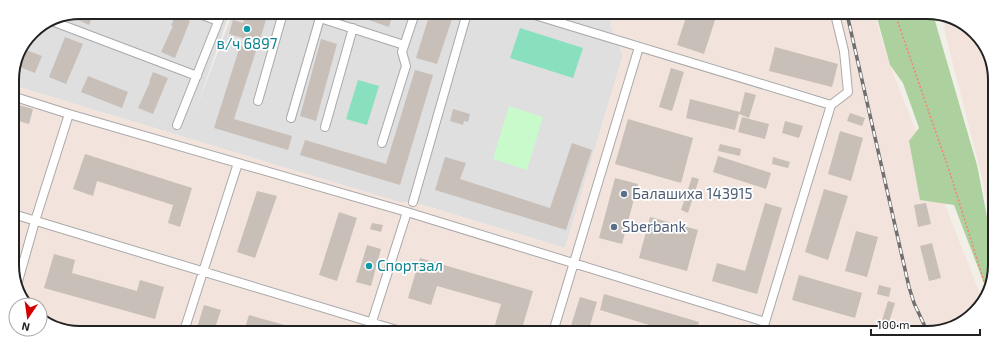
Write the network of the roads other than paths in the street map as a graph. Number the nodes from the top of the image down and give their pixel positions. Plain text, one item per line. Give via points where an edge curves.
1 (213, 19) edge
2 (281, 19) edge
3 (318, 19) edge
4 (329, 19) edge
5 (413, 19) edge
6 (464, 19) edge
7 (548, 19) edge
8 (836, 19) edge
9 (218, 21) joint
10 (59, 23) edge
11 (352, 28) junction
12 (404, 45) junction
13 (639, 47) junction
14 (197, 76) junction
15 (19, 98) edge
16 (258, 101) dead end
17 (831, 105) junction
18 (69, 114) junction
19 (291, 118) dead end
20 (177, 126) dead end
21 (325, 127) dead end
22 (382, 144) dead end
23 (238, 163) junction
24 (413, 202) dead end
25 (406, 212) junction
26 (19, 216) edge
27 (35, 221) junction
28 (573, 262) junction
29 (202, 272) junction
30 (20, 274) edge
31 (765, 322) junction
32 (371, 323) junction
33 (186, 326) edge
34 (370, 326) edge
35 (381, 326) edge
36 (554, 326) edge
37 (764, 326) edge

1 - 9 street
2 - 16 street
3 - 19 street
4 - 11 street
5 - 12 street
6 - 24 street
7 - 13 street
8 - 17 street via 844,51 848,92
9 - 14 street
10 - 14 street
11 - 12 street
11 - 21 street
12 - 22 street via 402,52 406,66
13 - 17 street
13 - 28 street
14 - 20 street
15 - 18 street
17 - 31 street
18 - 23 street
18 - 27 street
23 - 25 street
23 - 29 street
25 - 28 street
25 - 32 street
26 - 27 street
27 - 29 street
27 - 30 street
28 - 31 street
28 - 36 street
29 - 32 street
29 - 33 street
31 - 37 street
32 - 34 street
32 - 35 street

